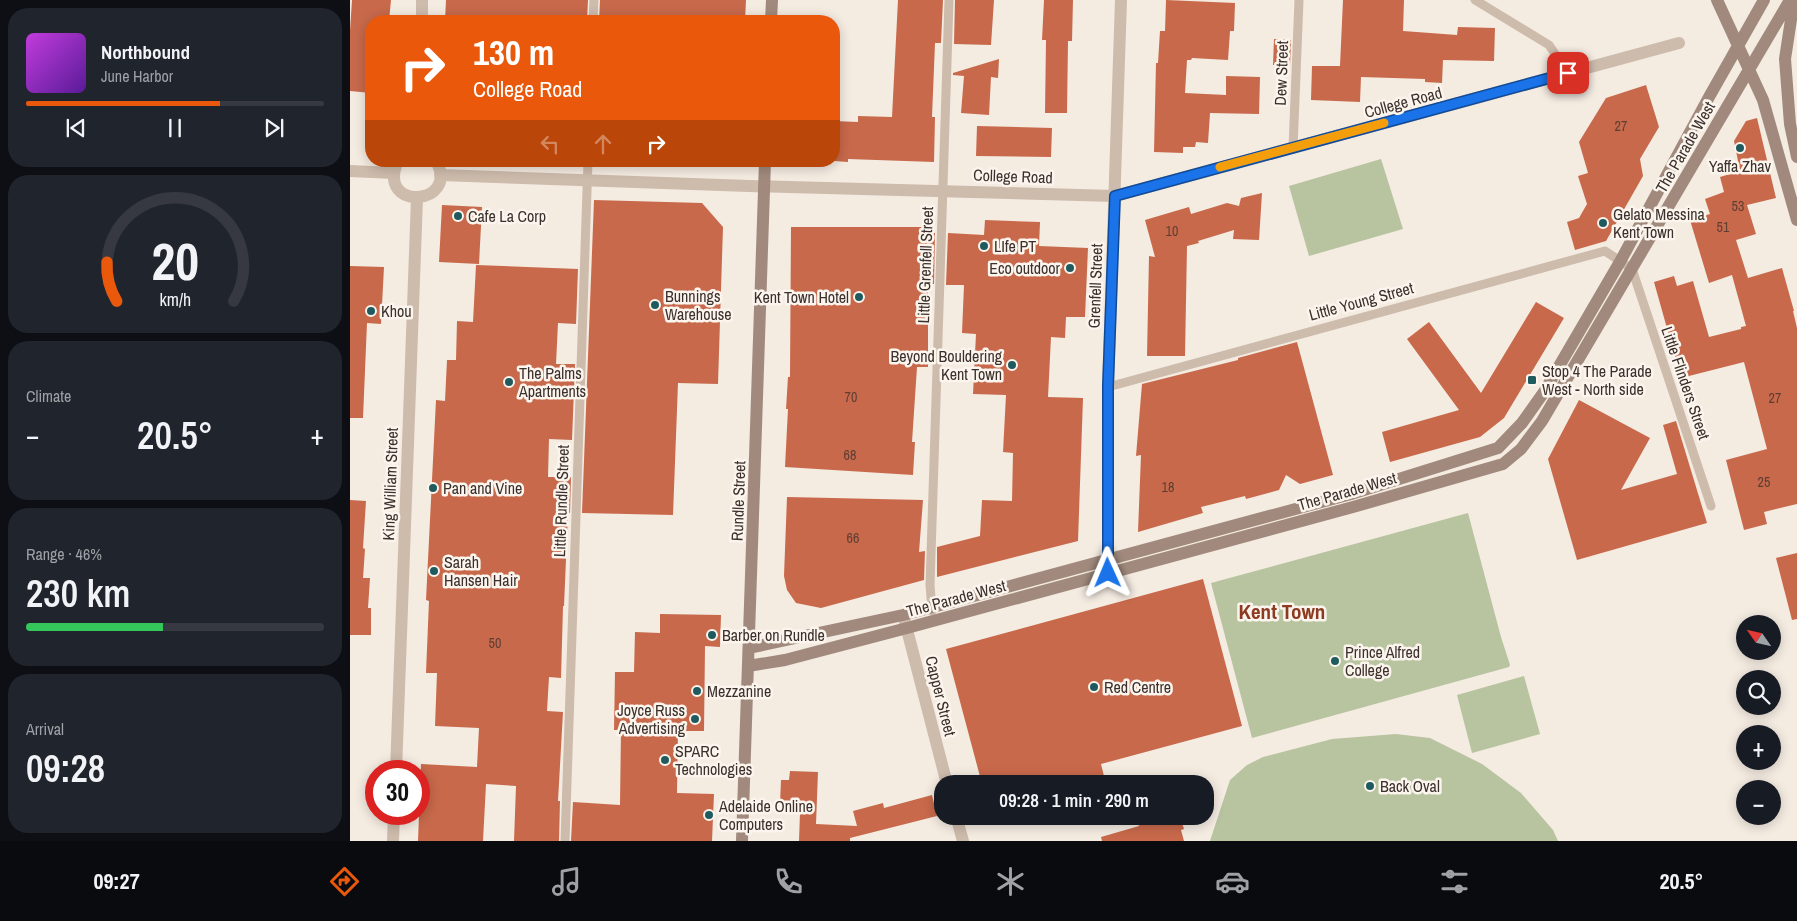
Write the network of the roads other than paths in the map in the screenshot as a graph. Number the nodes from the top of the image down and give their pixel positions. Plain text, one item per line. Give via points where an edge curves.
1 (422, 0) edge
2 (594, 0) edge
3 (772, 0) edge
4 (949, 0) edge
5 (1121, 0) edge
6 (1299, 0) edge
7 (1475, 0) edge
8 (1716, 0) edge
9 (1764, 0) edge
10 (1790, 0) edge
11 (1794, 0) edge
12 (422, 15) edge
13 (593, 15) edge
14 (771, 15) edge
15 (1797, 37) edge
16 (1679, 43) dead end
17 (1738, 46) junction
18 (1785, 59) junction
19 (1749, 70) junction
20 (1568, 73) junction
21 (1293, 148) junction
22 (1797, 157) edge
23 (396, 167) edge
24 (439, 167) edge
25 (588, 167) edge
26 (765, 167) edge
27 (350, 171) edge
28 (440, 175) junction
29 (588, 181) junction
30 (765, 186) junction
31 (942, 190) junction
32 (1115, 196) junction
33 (417, 198) junction
34 (1797, 220) edge
35 (1621, 260) junction
36 (1632, 269) junction
37 (1108, 386) junction
38 (1711, 506) dead end
39 (1107, 560) junction
40 (1108, 573) junction
41 (932, 607) junction
42 (903, 615) junction
43 (933, 621) junction
44 (907, 628) junction
45 (749, 648) junction
46 (748, 666) junction
47 (396, 760) edge
48 (946, 775) edge
49 (394, 825) edge
50 (959, 825) edge
51 (393, 841) edge
52 (565, 841) edge
53 (742, 841) edge
54 (963, 841) edge

1 - 12 street
2 - 13 lane
3 - 14 street
4 - 31 lane, Little Grenfell Street
5 - 32 street, Grenfell Street
6 - 21 lane, Dew Street
7 - 20 lane via 1549,45
8 - 17 street
9 - 17 street, The Parade West
10 - 19 street, The Parade West
11 - 18 street
15 - 18 street
16 - 20 street, College Road
17 - 19 street
17 - 35 street, The Parade West
18 - 22 street via 1790,124
19 - 34 street via 1763,100
19 - 36 street, The Parade West
20 - 21 street, College Road
21 - 32 street, College Road
23 - 27 street
23 - 33 street via 394,179 398,189
24 - 28 street
25 - 29 lane, Little Rundle Street
26 - 30 street, Rundle Street
28 - 29 street, College Road
28 - 33 street via 436,188
29 - 30 street, College Road
29 - 52 lane, Little Rundle Street
30 - 31 street, College Road
30 - 45 street, Rundle Street
31 - 32 street, College Road
31 - 41 lane, Little Grenfell Street via 930,586
32 - 37 street, Grenfell Street
33 - 47 street, King William Street
35 - 36 lane
35 - 37 lane, Little Young Street via 1605,251
35 - 39 street, The Parade West via 1544,392 1522,423 1498,448 1351,494
36 - 38 lane, Little Flinders Street
36 - 40 street, The Parade West via 1542,421 1521,449 1503,464
37 - 39 street, Grenfell Street
39 - 40 street, Grenfell Street
39 - 41 street, The Parade West
40 - 43 street, The Parade West
41 - 42 street, The Parade West
41 - 43 lane, Little Grenfell Street
42 - 44 street, Capper Street
42 - 45 street, The Parade West
43 - 44 street, The Parade West
44 - 46 street, The Parade West via 785,660
44 - 48 street, Capper Street
45 - 46 street, Rundle Street
46 - 53 street, Rundle Street
49 - 51 street
50 - 54 street

